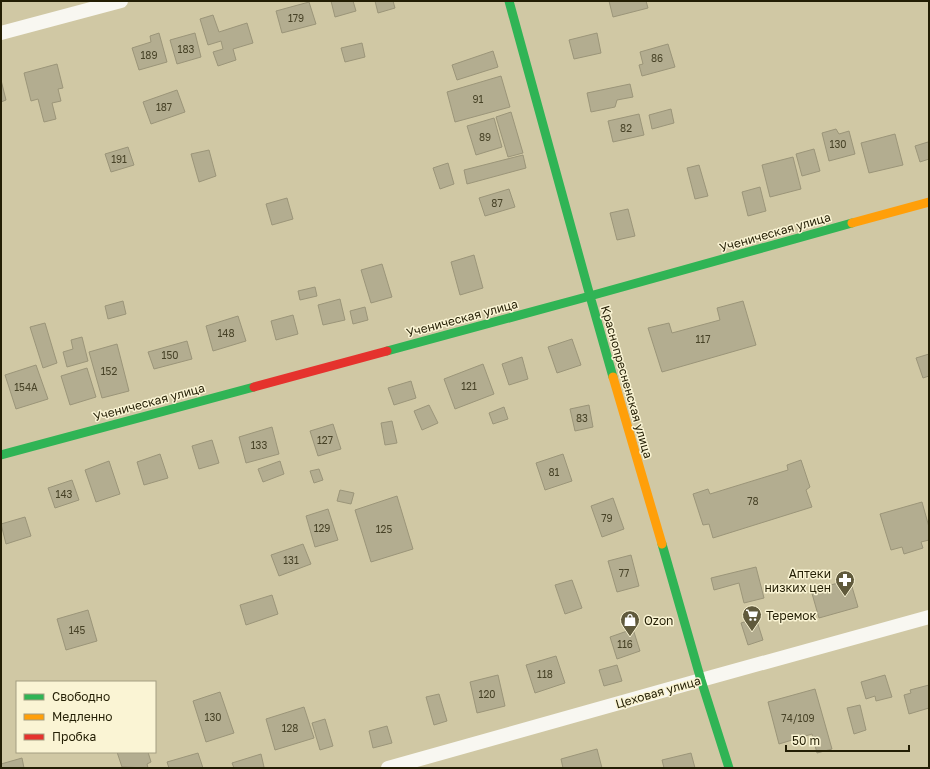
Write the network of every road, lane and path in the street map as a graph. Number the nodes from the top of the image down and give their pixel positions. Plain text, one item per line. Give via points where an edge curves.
1 (120, 1) edge
2 (509, 1) edge
3 (1, 33) edge
4 (929, 202) edge
5 (590, 296) junction
6 (1, 455) edge
7 (929, 618) edge
8 (701, 680) junction
9 (388, 768) edge
10 (729, 768) edge

1 - 3 street
2 - 5 street, Краснопресненская улица
4 - 5 street, Ученическая улица
5 - 6 street, Ученическая улица
5 - 8 street, Краснопресненская улица
7 - 8 street, Цеховая улица
8 - 9 street, Цеховая улица
8 - 10 street, Краснопресненская улица

